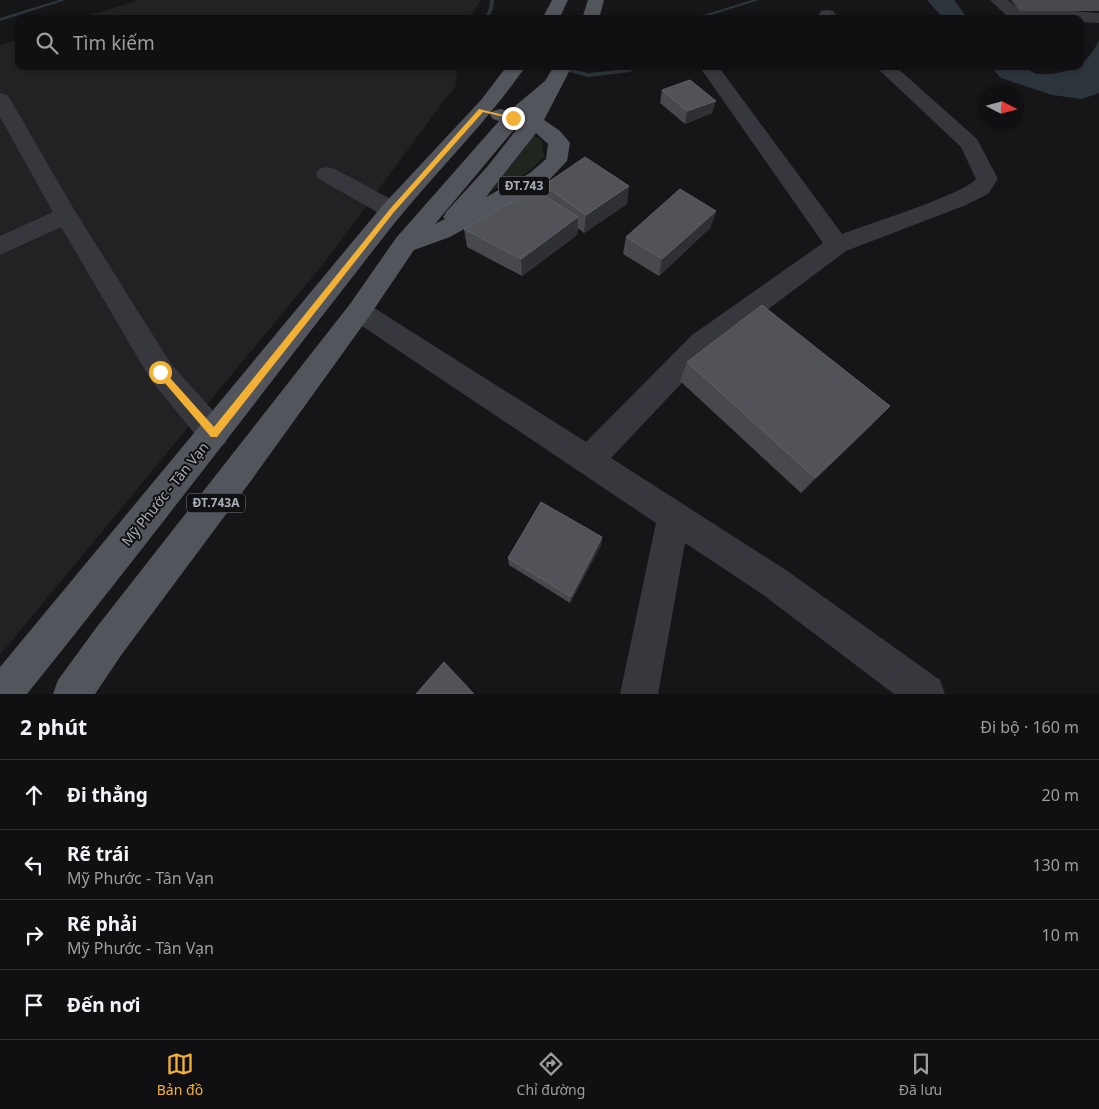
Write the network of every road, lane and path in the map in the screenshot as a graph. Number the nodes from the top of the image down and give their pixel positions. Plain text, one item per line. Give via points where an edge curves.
1 (560, 0) edge
2 (596, 0) edge
3 (998, 0) edge
4 (552, 15) edge
5 (591, 15) edge
6 (1056, 15) edge
7 (1084, 17) edge
8 (1099, 18) edge
9 (514, 70) edge
10 (560, 70) edge
11 (711, 70) edge
12 (888, 70) edge
13 (482, 110) junction
14 (3, 111) edge
15 (523, 120) junction
16 (327, 174) dead end
17 (392, 210) junction
18 (66, 215) junction
19 (442, 230) junction
20 (405, 244) junction
21 (837, 245) junction
22 (0, 246) edge
23 (359, 311) junction
24 (214, 434) junction
25 (588, 461) junction
26 (671, 527) dead end
27 (2, 694) edge
28 (72, 694) edge
29 (639, 694) edge
30 (926, 694) edge

1 - 4 main road
2 - 5 main road
3 - 6 street via 1013,12
7 - 8 street
9 - 13 main road, Mỹ Phước - Tân Vạn / ĐT.743A
10 - 15 main road
11 - 21 street
12 - 21 street via 970,144 987,179 980,189 958,200
13 - 15 main road
13 - 17 main road, Mỹ Phước - Tân Vạn / ĐT.743A
14 - 18 street
15 - 19 main road via 496,172
15 - 19 main road, ĐT.743 via 548,130 559,143 556,161 538,178
15 - 20 main road, ĐT.743A
16 - 17 street
17 - 24 main road, Mỹ Phước - Tân Vạn / ĐT.743A
18 - 22 street
18 - 24 street via 160,372
19 - 20 main road, ĐT.743
20 - 23 main road, ĐT.743A
21 - 25 street via 702,342
23 - 25 street
23 - 28 main road, ĐT.743A
24 - 27 main road, Mỹ Phước - Tân Vạn / ĐT.743A
25 - 30 street via 774,582
26 - 29 street

